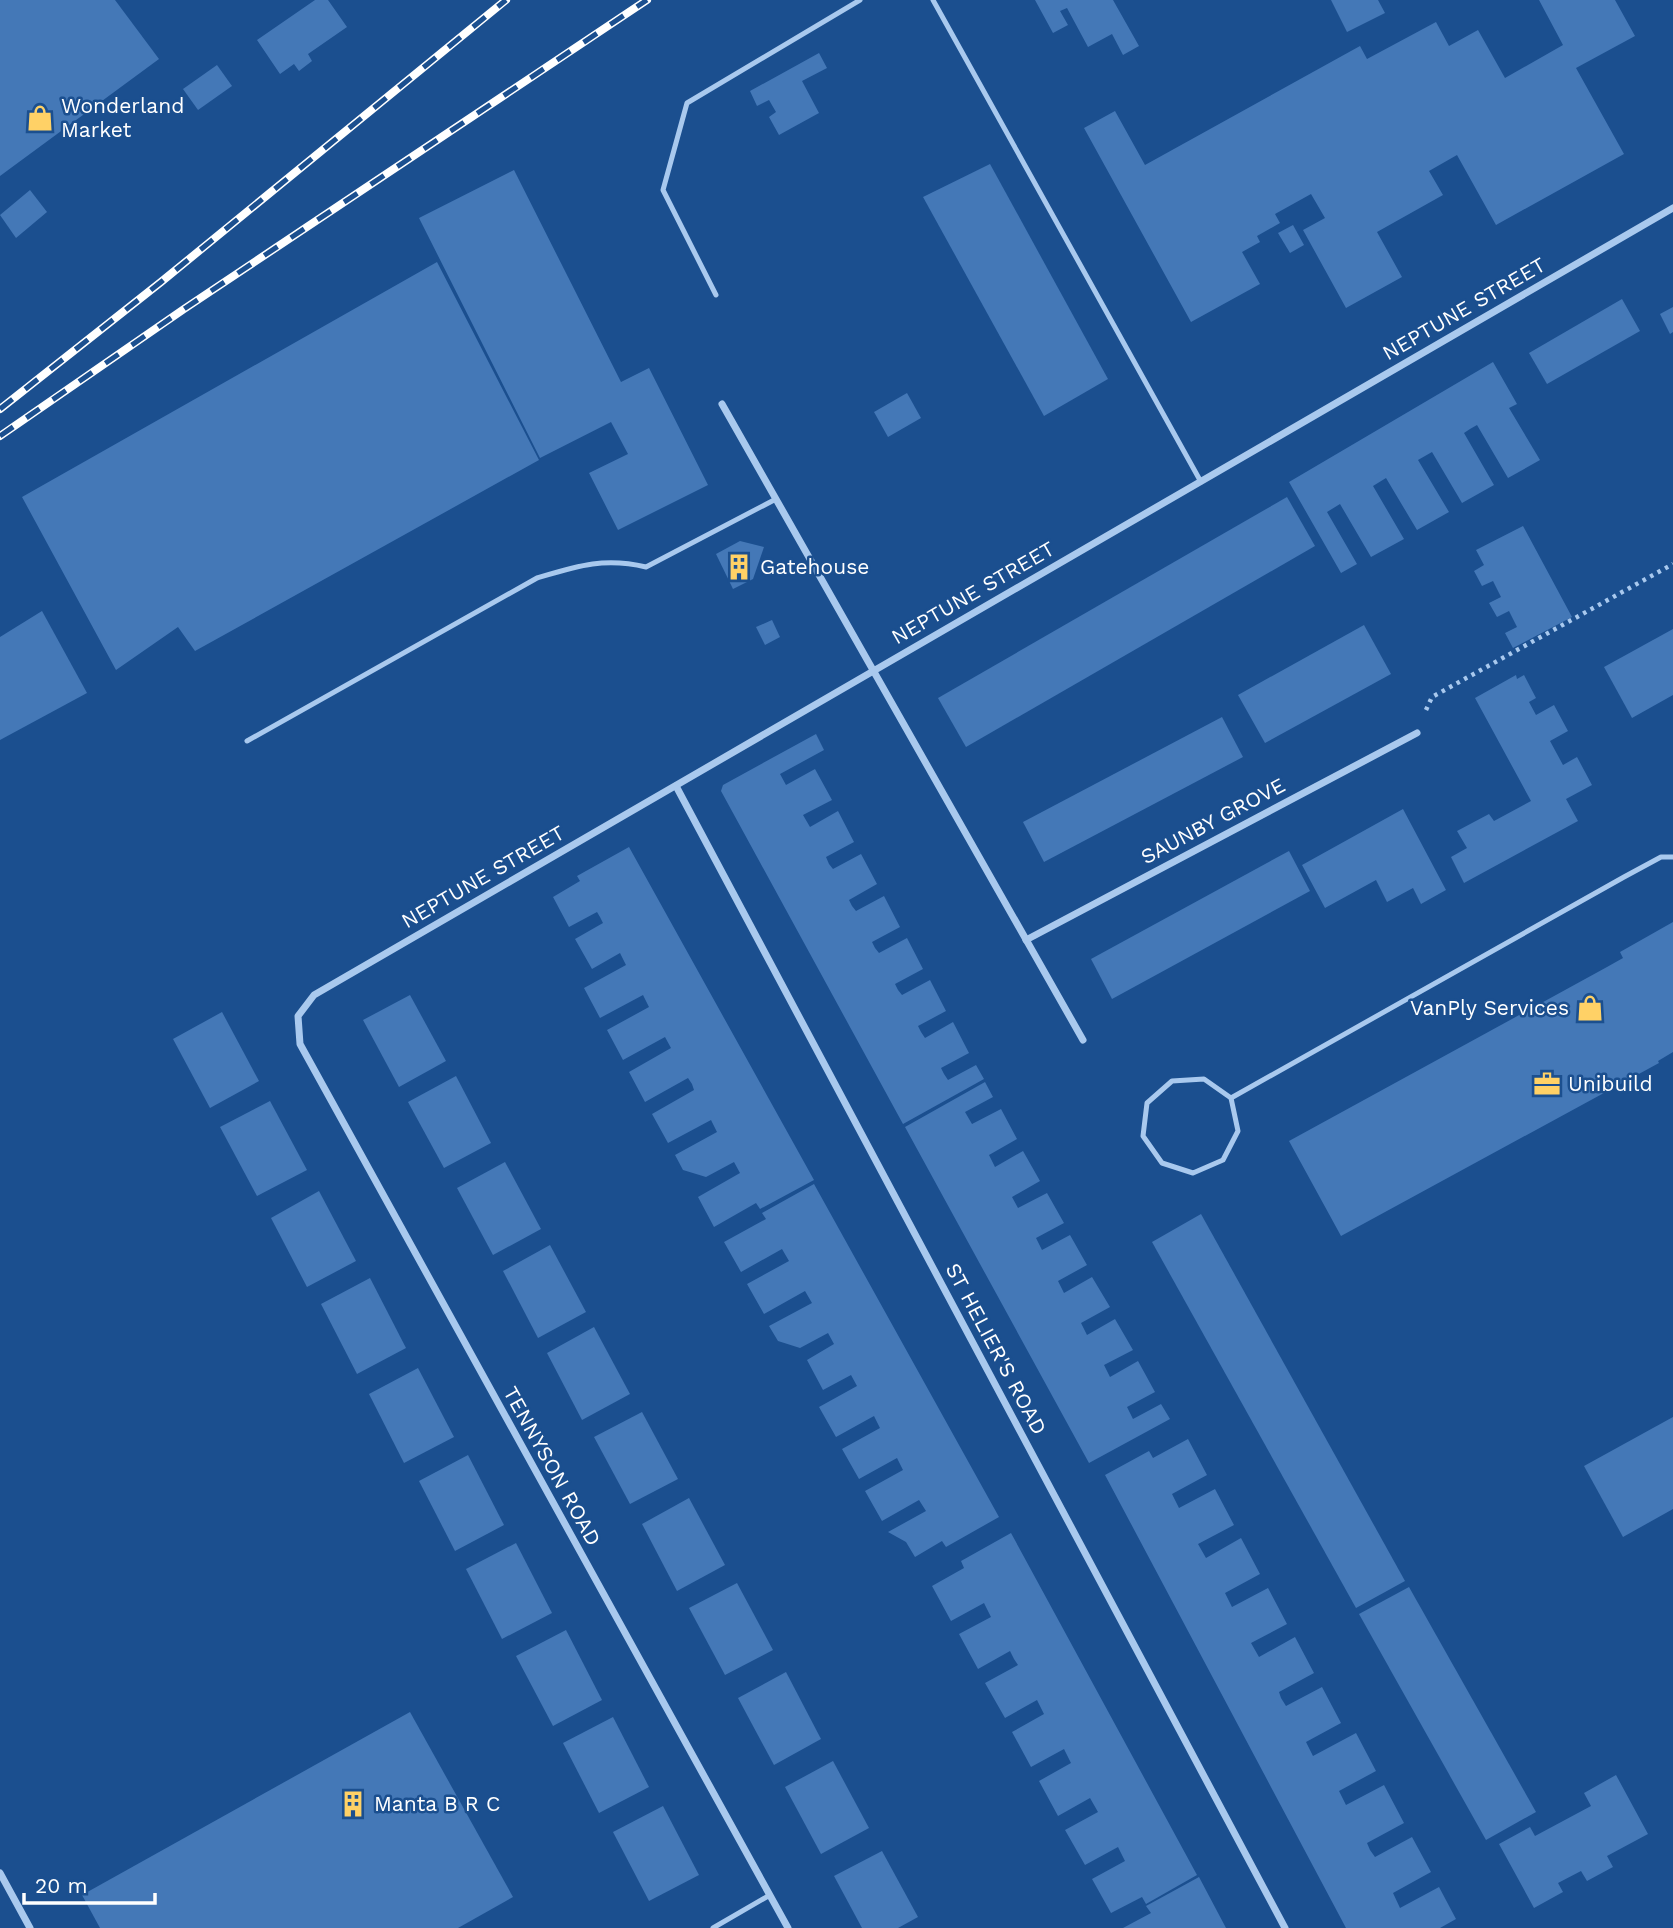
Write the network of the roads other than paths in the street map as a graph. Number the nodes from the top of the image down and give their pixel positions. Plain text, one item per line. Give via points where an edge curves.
1 (860, 0) edge
2 (933, 0) edge
3 (1673, 208) edge
4 (716, 295) dead end
5 (722, 404) dead end
6 (1200, 482) junction
7 (776, 499) junction
8 (873, 671) junction
9 (1417, 733) road end
10 (247, 741) dead end
11 (676, 786) junction
12 (1673, 857) edge
13 (1026, 940) junction
14 (298, 1016) joint
15 (1083, 1040) dead end
16 (1231, 1098) junction
17 (0, 1873) edge
18 (770, 1895) junction
19 (30, 1928) edge
20 (713, 1928) edge
21 (788, 1928) edge
22 (1285, 1928) edge

1 - 4 lane via 687,103 663,190
2 - 6 lane
3 - 6 street, NEPTUNE STREET
5 - 7 street
6 - 8 street, NEPTUNE STREET
7 - 8 street
7 - 10 lane via 646,567 621,561 588,563 537,578
8 - 11 street, NEPTUNE STREET
8 - 13 street
9 - 13 street, SAUNBY GROVE
11 - 14 street, NEPTUNE STREET via 314,995
11 - 22 street, ST HELIER'S ROAD
12 - 16 lane via 1661,857 1624,877
13 - 15 street
14 - 18 street, TENNYSON ROAD via 300,1044
16 - 16 lane via 1238,1130 1223,1160 1193,1173 1162,1163 1143,1136 1147,1103 1172,1081 1204,1079
17 - 19 street
18 - 20 lane
18 - 21 street, TENNYSON ROAD

